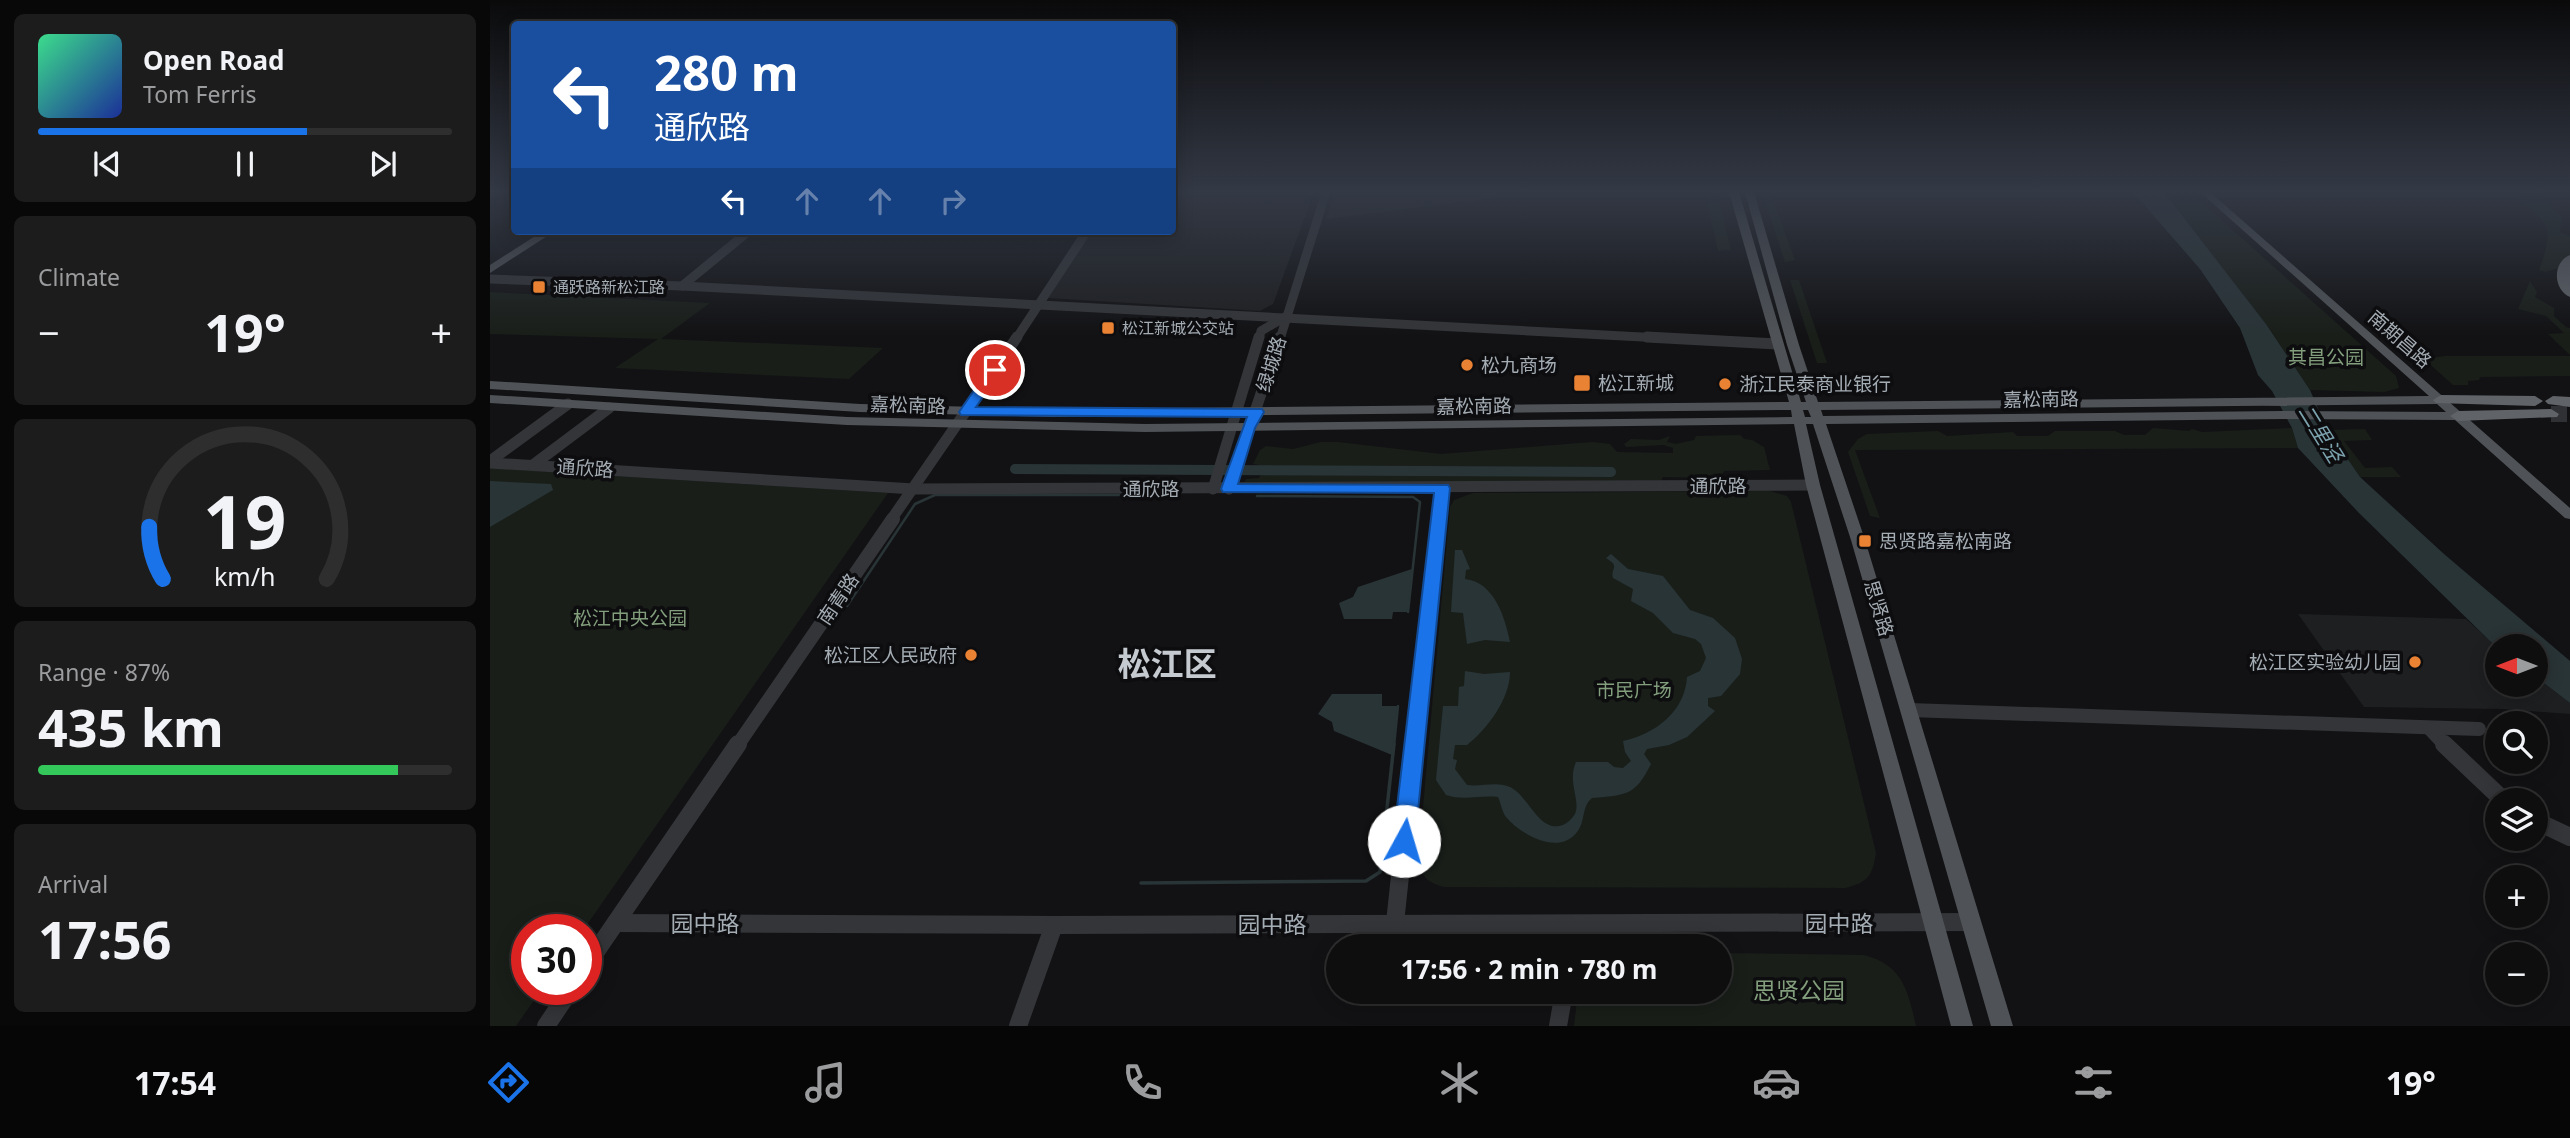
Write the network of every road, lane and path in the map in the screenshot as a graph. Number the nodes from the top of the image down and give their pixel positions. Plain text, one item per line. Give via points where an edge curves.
1 (524, 240) edge
2 (536, 240) edge
3 (738, 240) edge
4 (1081, 240) edge
5 (1310, 240) edge
6 (1748, 240) edge
7 (1764, 240) edge
8 (2259, 240) edge
9 (490, 262) edge
10 (2566, 263) edge
11 (490, 270) edge
12 (490, 279) edge
13 (682, 286) junction
14 (2570, 293) edge
15 (1039, 305) junction
16 (1285, 317) junction
17 (1777, 344) junction
18 (490, 385) edge
19 (490, 400) edge
20 (2441, 400) junction
21 (2535, 401) tunnel mouth
22 (2570, 402) tunnel mouth
23 (568, 404) junction
24 (609, 408) junction
25 (966, 412) junction
26 (1256, 412) junction
27 (1234, 413) junction
28 (1817, 413) junction
29 (1798, 414) junction
30 (2458, 416) junction
31 (957, 426) junction
32 (1234, 428) junction
33 (1248, 428) junction
34 (490, 462) edge
35 (533, 465) junction
36 (1214, 485) junction
37 (1230, 485) junction
38 (1814, 485) junction
39 (1442, 488) junction
40 (914, 489) junction
41 (2570, 515) edge
42 (1909, 710) junction
43 (2430, 729) junction
44 (2479, 729) dead end
45 (2489, 788) edge
46 (2548, 827) edge
47 (2570, 837) edge
48 (1933, 922) junction
49 (1971, 922) junction
50 (616, 923) junction
51 (1395, 923) junction
52 (1054, 925) junction
53 (1566, 925) junction
54 (1566, 934) edge
55 (602, 943) edge
56 (1562, 1004) edge
57 (560, 1005) edge
58 (546, 1026) edge
59 (1018, 1026) edge
60 (1558, 1026) edge
61 (1962, 1026) edge
62 (2002, 1026) edge

1 - 9 main road
2 - 11 main road
3 - 13 street
4 - 15 street, 南青路
5 - 16 street, 绿城路
6 - 17 main road, 思贤路
7 - 28 main road, 思贤路
8 - 20 main road, 南期昌路
10 - 14 highway via 2563,280
12 - 13 street
13 - 15 street
15 - 16 street
15 - 25 street, 南青路
16 - 17 street
16 - 26 street, 绿城路
16 - 27 street, 绿城路 via 1261,331
17 - 29 main road, 思贤路
18 - 25 main road, 嘉松南路
19 - 23 main road, 嘉松南路
20 - 21 highway
20 - 28 main road, 嘉松南路 via 2264,400
20 - 30 main road, 南期昌路
22 - 30 highway via 2552,408
23 - 24 main road, 嘉松南路
23 - 34 street
24 - 31 main road, 嘉松南路
24 - 35 street
25 - 27 main road, 嘉松南路
25 - 31 street, 南青路
26 - 27 main road, 嘉松南路
26 - 29 main road, 嘉松南路
26 - 33 street, 绿城路
27 - 32 street, 绿城路
28 - 29 main road, 嘉松南路
28 - 30 main road, 嘉松南路
28 - 42 main road, 思贤路
29 - 33 main road, 嘉松南路
29 - 38 main road, 思贤路
30 - 41 main road, 南期昌路
31 - 32 main road, 嘉松南路
31 - 40 street, 南青路
32 - 33 main road, 嘉松南路
32 - 36 street, 绿城路
33 - 37 street, 绿城路
34 - 35 street, 通欣路
35 - 40 street, 通欣路
36 - 37 street, 通欣路
36 - 40 street, 通欣路
37 - 39 street, 通欣路
38 - 39 street, 通欣路
38 - 48 main road, 思贤路
39 - 51 street
40 - 50 street, 南青路
42 - 43 street
42 - 49 main road, 思贤路
43 - 44 street
43 - 45 street
46 - 47 street
48 - 49 street, 园中路
48 - 53 street, 园中路
48 - 61 main road, 思贤路
49 - 62 main road, 思贤路
50 - 52 street, 园中路
50 - 55 street, 南青路
51 - 52 street, 园中路
51 - 53 street, 园中路
52 - 59 street
53 - 54 street
56 - 60 street
57 - 58 street

